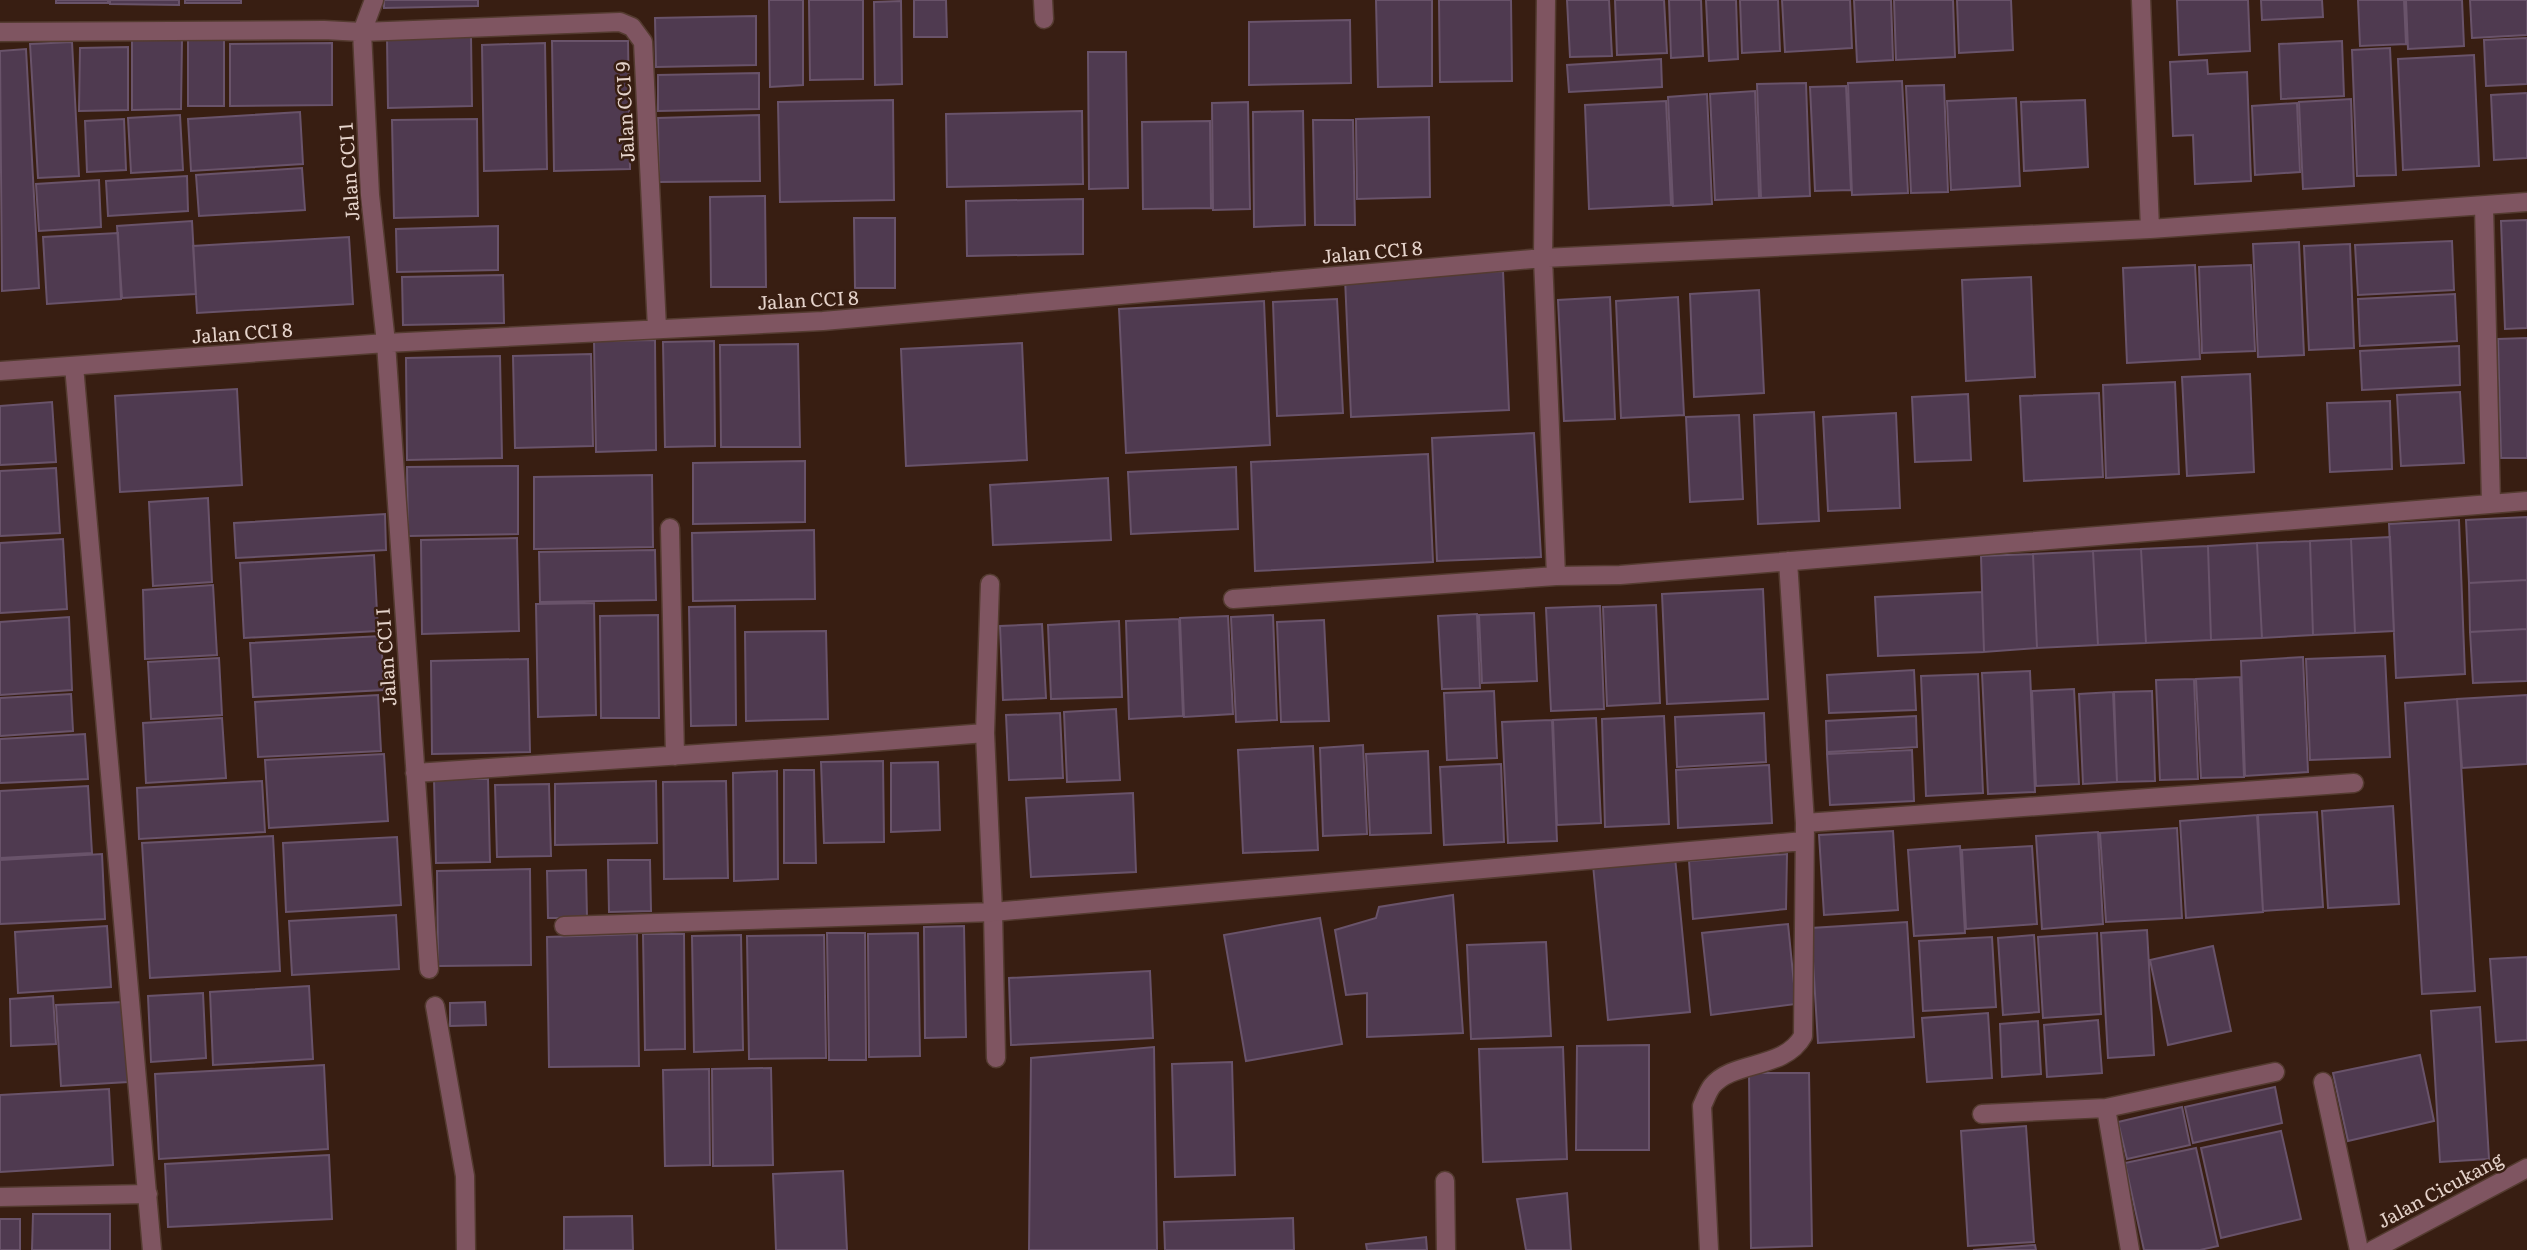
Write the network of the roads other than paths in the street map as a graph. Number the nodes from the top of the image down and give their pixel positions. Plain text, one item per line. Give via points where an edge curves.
1 (373, 0) edge
2 (1043, 0) edge
3 (1546, 0) edge
4 (2141, 0) edge
5 (1044, 19) dead end
6 (0, 32) edge
7 (362, 32) junction
8 (2527, 202) edge
9 (2483, 206) junction
10 (2150, 229) junction
11 (1543, 258) junction
12 (657, 328) junction
13 (386, 343) junction
14 (74, 366) junction
15 (0, 371) edge
16 (2527, 501) edge
17 (2491, 504) junction
18 (670, 528) dead end
19 (1788, 561) junction
20 (1556, 576) junction
21 (990, 584) dead end
22 (1233, 599) dead end
23 (985, 733) junction
24 (675, 756) junction
25 (415, 773) junction
26 (2354, 783) dead end
27 (1804, 832) junction
28 (993, 912) junction
29 (564, 926) dead end
30 (429, 969) dead end
31 (435, 1006) dead end
32 (996, 1058) dead end
33 (2275, 1072) dead end
34 (2323, 1082) dead end
35 (2106, 1108) junction
36 (1982, 1114) dead end
37 (2527, 1168) edge
38 (1445, 1181) dead end
39 (148, 1194) junction
40 (0, 1196) edge
41 (152, 1250) edge
42 (466, 1250) edge
43 (1446, 1250) edge
44 (1709, 1250) edge
45 (2130, 1250) edge
46 (2359, 1250) edge
47 (2373, 1250) edge

1 - 7 street, Jalan CCI 1
2 - 5 street
3 - 11 street
4 - 10 street
6 - 7 street, Jalan CCI 9
7 - 12 street, Jalan CCI 9 via 620,22 632,27 643,42
7 - 13 street, Jalan CCI 1 via 370,195
8 - 9 street, Jalan CCI 8
9 - 10 street, Jalan CCI 8
9 - 17 street
10 - 11 street, Jalan CCI 8
11 - 12 street, Jalan CCI 8 via 822,321
11 - 20 street
12 - 13 street, Jalan CCI 8
13 - 14 street, Jalan CCI 8
13 - 25 street, Jalan CCI I
14 - 15 street, Jalan CCI 8
14 - 39 street
16 - 17 street
17 - 19 street
18 - 24 street
19 - 20 street
19 - 27 street
20 - 22 street
21 - 23 street
23 - 24 street
23 - 28 street
24 - 25 street
25 - 30 street, Jalan CCI I
26 - 27 street
27 - 28 street
27 - 44 street via 1803,1036 1786,1054 1729,1074 1713,1085 1702,1106
28 - 29 street
28 - 32 street
31 - 42 street via 465,1176
33 - 35 street
34 - 46 street
35 - 36 street
35 - 45 street
37 - 47 street, Jalan Cicukang
38 - 43 street
39 - 40 street
39 - 41 street

